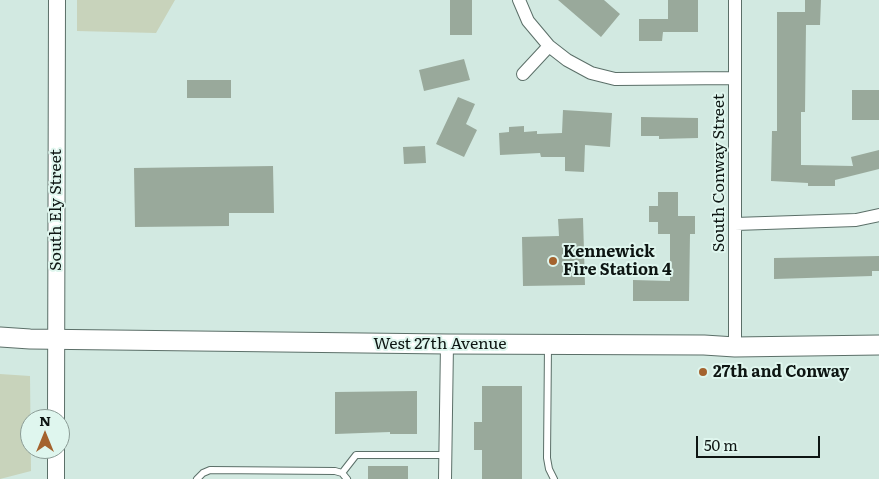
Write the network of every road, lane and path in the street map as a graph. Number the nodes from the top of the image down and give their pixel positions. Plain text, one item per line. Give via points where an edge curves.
1 (56, 0) edge
2 (519, 0) edge
3 (735, 0) edge
4 (549, 46) junction
5 (522, 74) dead end
6 (735, 78) junction
7 (879, 215) edge
8 (735, 224) junction
9 (0, 337) edge
10 (56, 339) junction
11 (447, 344) junction
12 (548, 344) junction
13 (879, 345) edge
14 (735, 347) junction
15 (56, 409) edge
16 (444, 455) junction
17 (56, 459) edge
18 (342, 473) junction
19 (56, 479) edge
20 (196, 479) edge
21 (347, 479) edge
22 (445, 479) edge
23 (554, 479) edge

1 - 10 street, South Ely Street
2 - 4 street via 528,22
3 - 6 street, South Conway Street
4 - 5 street
4 - 6 street via 591,73 615,79
6 - 8 street, South Conway Street
7 - 8 street via 856,220
8 - 14 street, South Conway Street
9 - 10 main road, West 27th Avenue
10 - 11 main road, West 27th Avenue
10 - 15 street, South Ely Street
11 - 12 main road, West 27th Avenue
11 - 16 street
12 - 14 main road, West 27th Avenue
12 - 23 lane via 546,458
13 - 14 main road, West 27th Avenue
16 - 18 lane via 356,455
16 - 22 street
17 - 19 street
18 - 20 lane via 210,470
18 - 21 lane

